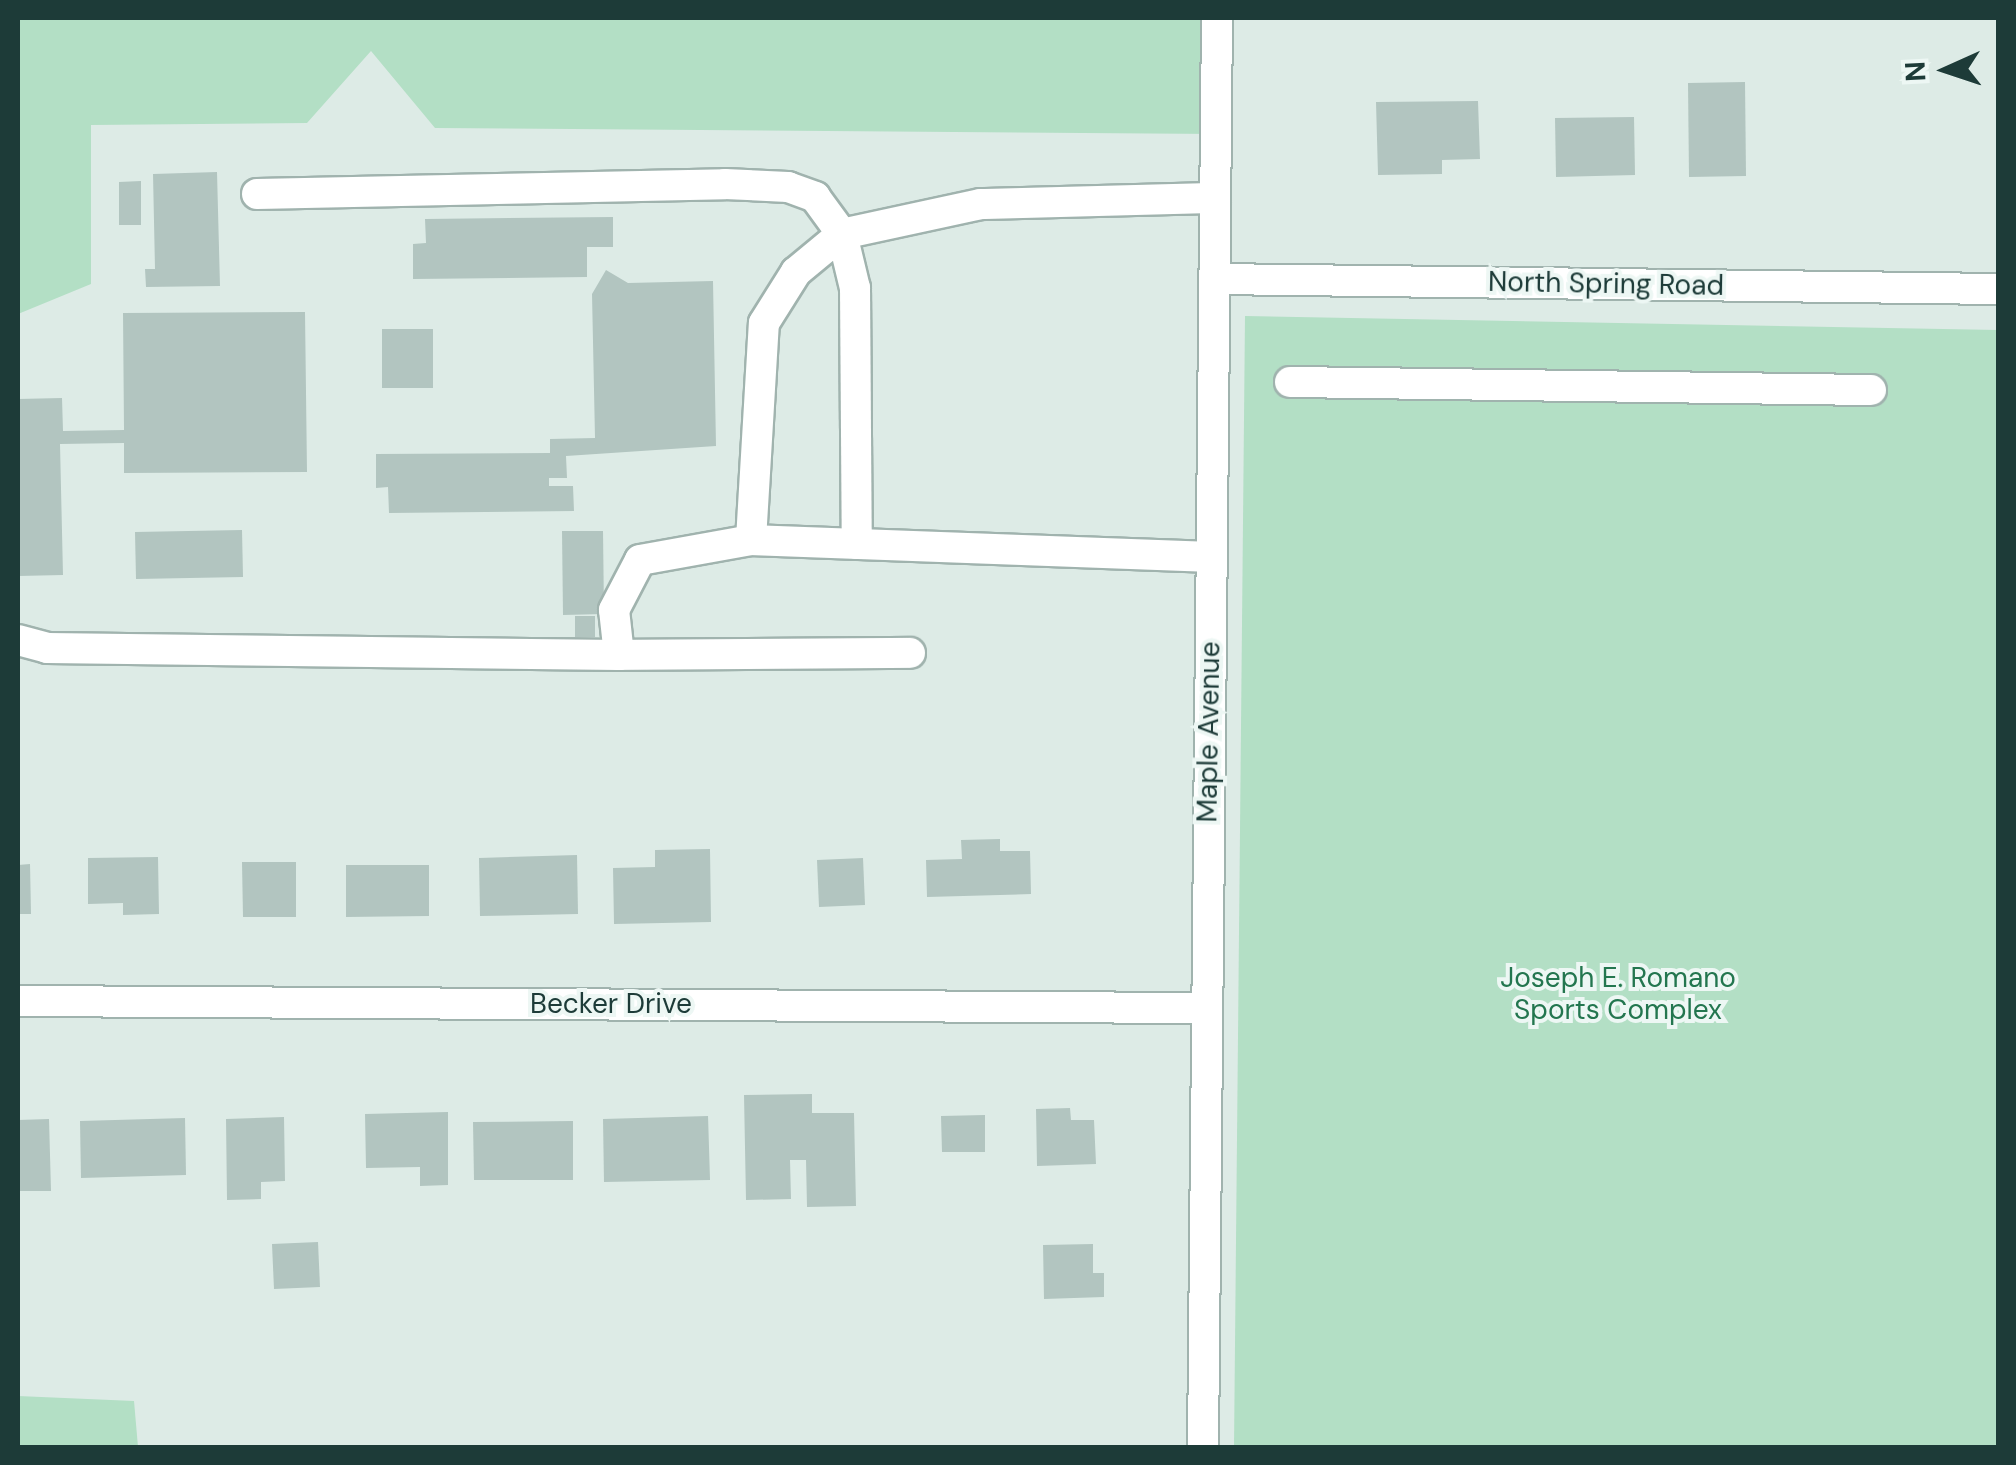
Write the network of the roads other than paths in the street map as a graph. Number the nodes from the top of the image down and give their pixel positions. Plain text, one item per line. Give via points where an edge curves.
1 (1217, 18) edge
2 (257, 194) dead end
3 (1215, 198) junction
4 (842, 234) junction
5 (1214, 279) junction
6 (1998, 289) edge
7 (1290, 382) dead end
8 (1871, 390) dead end
9 (751, 540) junction
10 (856, 544) junction
11 (1210, 556) junction
12 (18, 640) edge
13 (910, 653) dead end
14 (619, 655) junction
15 (18, 1000) edge
16 (1205, 1008) junction
17 (1203, 1448) edge

1 - 3 street, Maple Avenue
2 - 4 street via 788,187 815,197
3 - 4 street via 981,204
3 - 5 street, Maple Avenue
4 - 9 street via 796,272 764,323
4 - 10 street via 855,288
5 - 6 street, North Spring Road
5 - 11 street, Maple Avenue
7 - 8 street
9 - 10 street
9 - 14 street via 640,560 614,610
10 - 11 street
11 - 16 street, Maple Avenue
12 - 14 street via 86,649
13 - 14 street
15 - 16 street, Becker Drive
16 - 17 street, Maple Avenue

